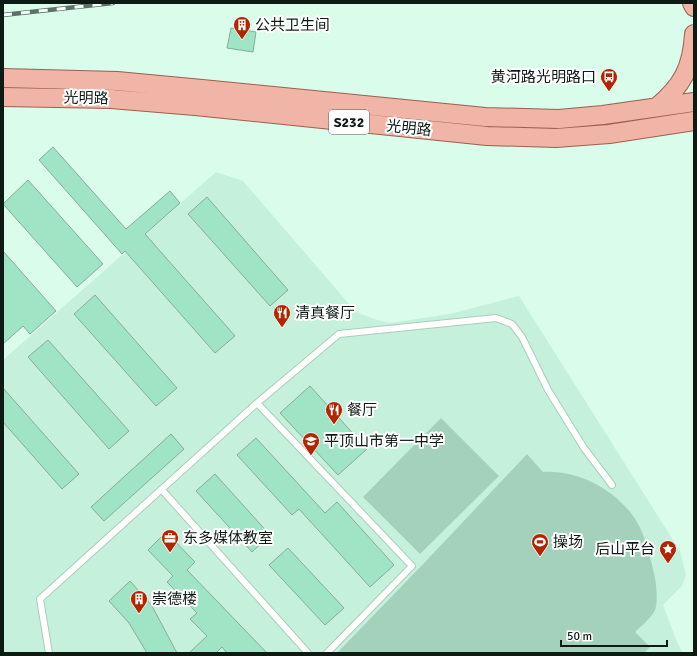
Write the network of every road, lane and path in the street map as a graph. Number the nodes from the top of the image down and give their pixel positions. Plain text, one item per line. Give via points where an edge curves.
1 (692, 3) edge
2 (694, 7) edge
3 (694, 34) edge
4 (3, 78) edge
5 (3, 97) edge
6 (694, 102) edge
7 (657, 107) junction
8 (694, 121) edge
9 (662, 126) junction
10 (694, 134) edge
11 (257, 403) junction
12 (612, 485) dead end
13 (162, 490) junction
14 (49, 653) edge
15 (308, 653) edge
16 (327, 653) edge

1 - 2 main road
3 - 7 main road via 692,55 686,72 671,96
4 - 7 main road, 光明路 / S232 via 210,89 485,117 559,119
5 - 9 main road, 光明路 / S232 via 119,99 487,136 556,138
6 - 7 main road, 光明路 / S232
8 - 9 main road, 光明路 / S232
9 - 10 main road
11 - 12 lane via 339,334 496,318 512,324 522,337 548,390 584,448
11 - 13 lane
11 - 16 lane via 412,566
13 - 14 lane via 40,599
13 - 15 lane

